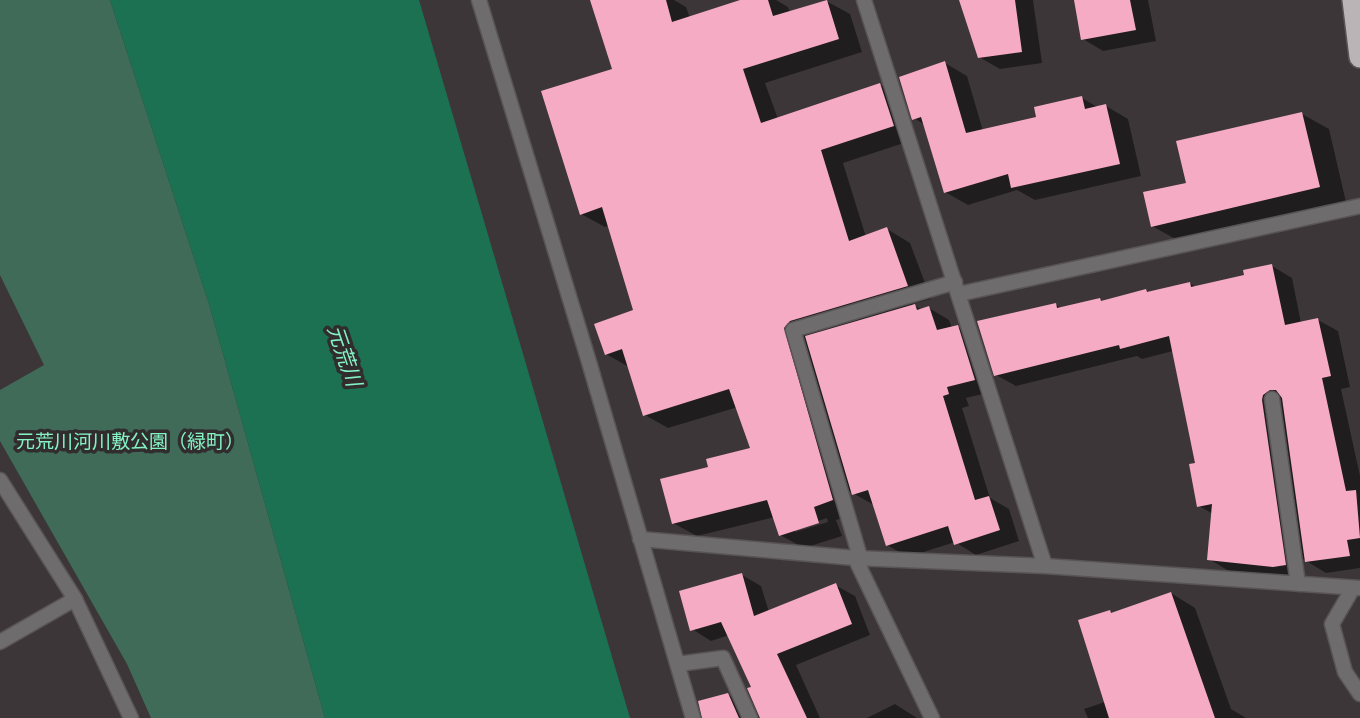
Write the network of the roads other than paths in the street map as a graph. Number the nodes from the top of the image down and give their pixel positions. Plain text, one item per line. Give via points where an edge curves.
1 (480, 0) edge
2 (864, 0) edge
3 (1353, 0) edge
4 (1360, 57) edge
5 (1360, 206) edge
6 (957, 288) junction
7 (1272, 398) dead end
8 (0, 480) edge
9 (640, 539) junction
10 (858, 557) junction
11 (1045, 566) junction
12 (1298, 584) junction
13 (1357, 588) edge
14 (75, 599) junction
15 (0, 642) edge
16 (678, 664) junction
17 (1360, 694) edge
18 (131, 718) edge
19 (694, 718) edge
20 (750, 718) edge
21 (932, 718) edge

1 - 9 street
2 - 6 street
3 - 4 highway
5 - 6 street
6 - 10 street via 793,330
6 - 11 street
7 - 12 street
8 - 14 street
9 - 10 street
9 - 16 street
10 - 11 street
10 - 21 street
11 - 12 street
12 - 13 street
13 - 17 street via 1332,624 1345,672
14 - 15 street
14 - 18 street
16 - 19 street
16 - 20 street via 723,658

